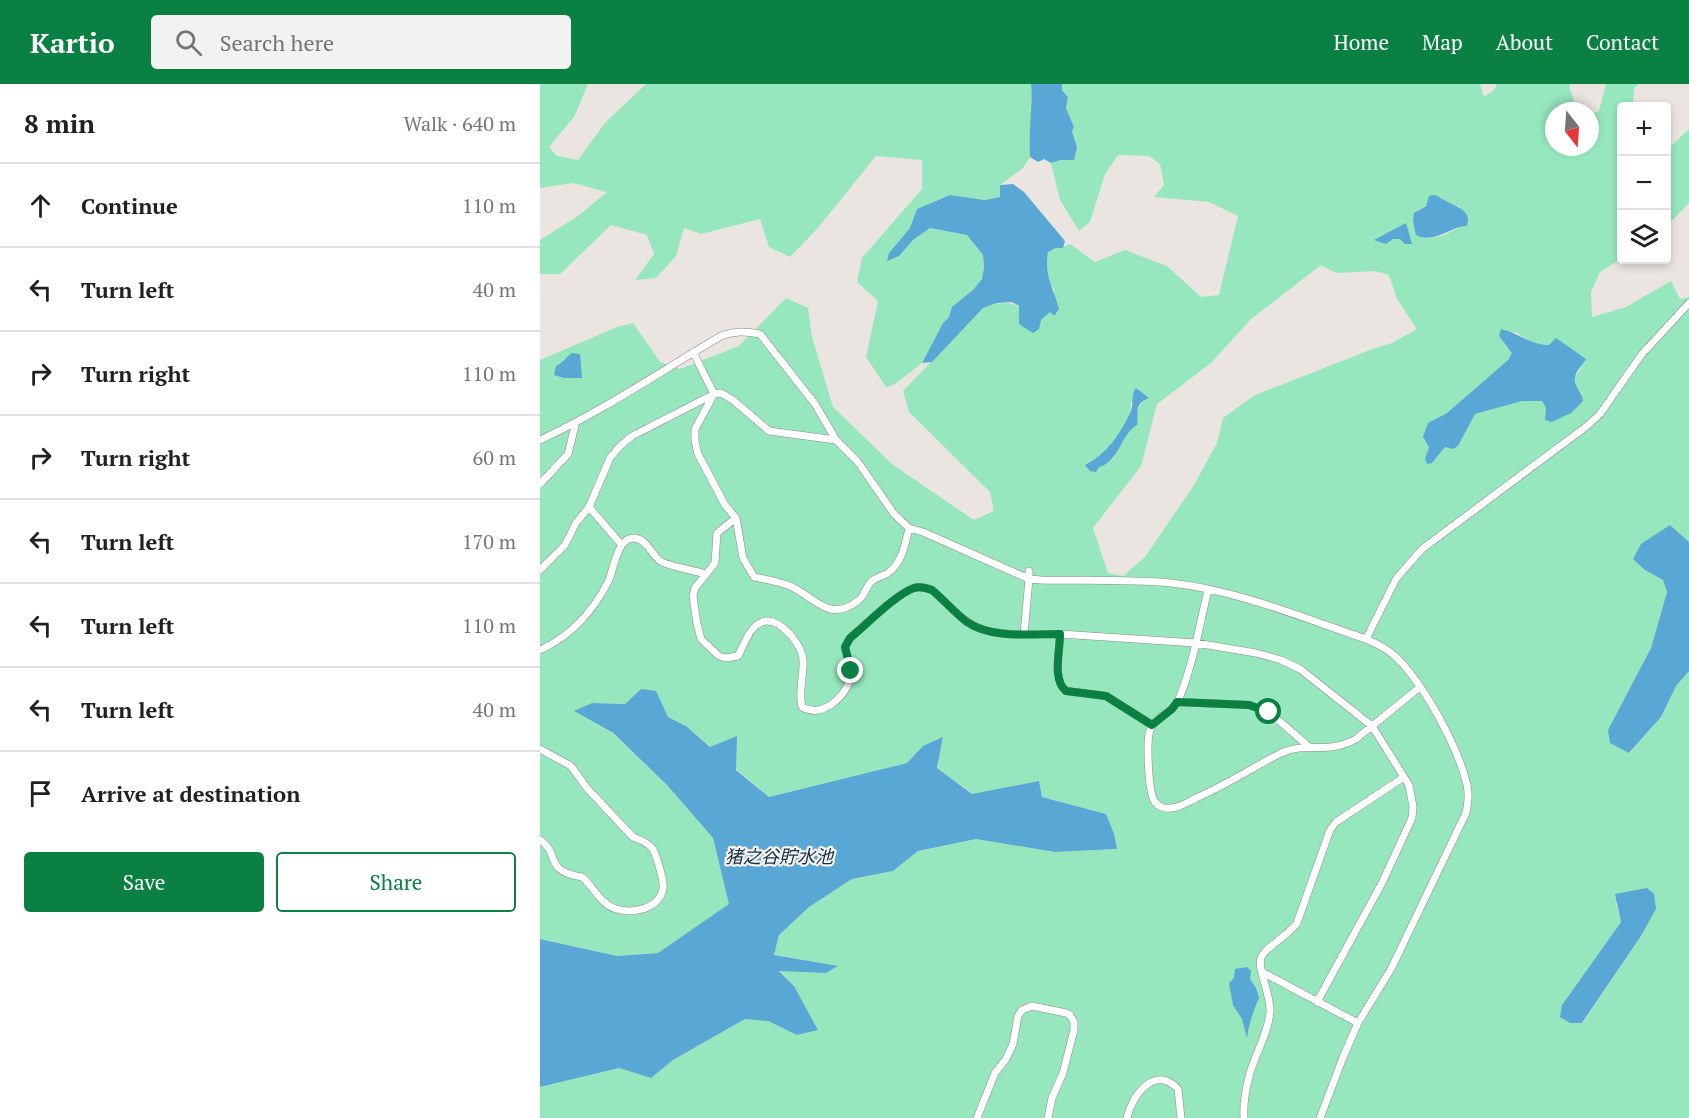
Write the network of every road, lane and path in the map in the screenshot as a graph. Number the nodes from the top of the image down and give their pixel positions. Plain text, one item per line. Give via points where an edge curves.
1 (1689, 303) edge
2 (693, 352) junction
3 (714, 394) junction
4 (576, 422) junction
5 (540, 440) edge
6 (836, 440) junction
7 (540, 484) edge
8 (589, 507) junction
9 (736, 518) junction
10 (909, 528) junction
11 (621, 544) junction
12 (540, 570) edge
13 (706, 574) junction
14 (1029, 575) junction
15 (1208, 590) junction
16 (1024, 634) junction
17 (1060, 634) junction
18 (1366, 639) junction
19 (1196, 643) junction
20 (540, 650) edge
21 (1420, 687) junction
22 (1177, 702) junction
23 (1152, 725) junction
24 (1372, 726) junction
25 (1309, 747) junction
26 (540, 749) edge
27 (1404, 777) junction
28 (540, 840) edge
29 (1262, 972) junction
30 (1317, 1002) junction
31 (1358, 1023) junction
32 (978, 1118) edge
33 (1048, 1118) edge
34 (1127, 1118) edge
35 (1181, 1118) edge
36 (1244, 1118) edge
37 (1320, 1118) edge

1 - 18 street via 1642,354 1587,426 1422,549 1396,579
2 - 3 street
2 - 4 street
2 - 6 street via 734,332 760,334 815,404
3 - 6 street via 721,393 733,400 769,431
3 - 8 street via 620,446 610,458
3 - 9 street via 695,429 695,441 725,505
4 - 5 street
4 - 7 street via 568,454
6 - 10 street
8 - 11 street
8 - 12 street via 566,545
9 - 10 street via 743,558 754,577 788,585 830,610 860,600 871,581 898,563
9 - 13 street via 717,533 715,563
10 - 14 street
11 - 13 street via 628,539 640,540 660,561
11 - 20 street via 607,584 578,627
13 - 16 street via 694,588 693,596 701,639 719,656 733,658 759,624 771,621 779,625 796,640 801,651 800,699 807,710 831,705 839,697 850,680 845,647 850,638 914,588 932,590 969,623 1011,635
14 - 15 street
14 - 16 street
15 - 18 street
15 - 19 street
16 - 17 street
17 - 19 street
17 - 23 street via 1058,680 1062,688 1106,696
18 - 21 street via 1398,659
19 - 22 street
19 - 24 street via 1281,660 1300,669
21 - 24 street
21 - 31 street via 1457,756 1467,786 1466,813 1391,969
22 - 23 street
22 - 25 street via 1259,708
23 - 25 street via 1148,740 1151,791 1156,803 1168,809 1228,784 1288,750
24 - 25 street via 1346,744
24 - 27 street
26 - 28 street via 571,766 633,837 652,848 662,877 660,897 639,910 616,909 598,897 582,878 560,870
27 - 29 street via 1344,815 1330,830 1297,923 1262,955
27 - 30 street via 1412,795 1412,818 1382,883
29 - 30 street
29 - 36 street via 1269,992 1270,1014 1250,1073
30 - 31 street
31 - 37 street
32 - 33 street via 994,1073 1013,1044 1018,1016 1032,1006 1070,1015 1074,1022
34 - 35 street via 1139,1091 1162,1080 1178,1089

